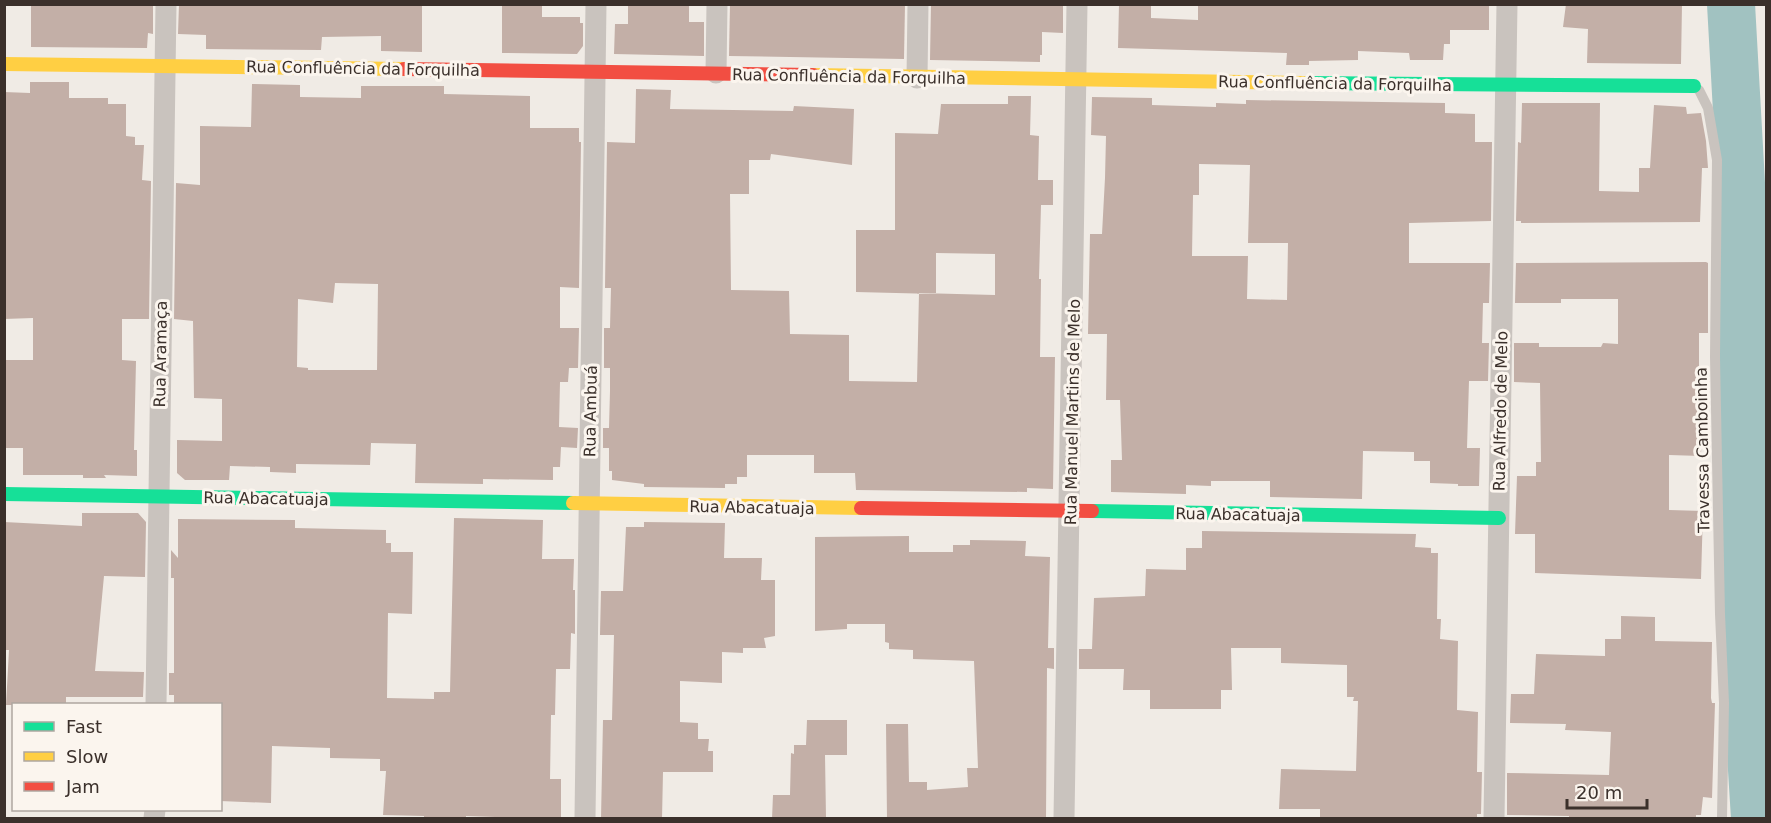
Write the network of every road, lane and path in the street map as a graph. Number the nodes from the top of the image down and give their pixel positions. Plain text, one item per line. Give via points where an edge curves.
1 (166, 4) edge
2 (596, 4) edge
3 (717, 4) edge
4 (918, 4) edge
5 (1077, 4) edge
6 (1507, 4) edge
7 (4, 64) edge
8 (164, 66) junction
9 (595, 71) junction
10 (716, 73) junction
11 (917, 78) junction
12 (1076, 80) junction
13 (1505, 85) junction
14 (1694, 86) joint
15 (4, 494) edge
16 (158, 496) junction
17 (589, 504) junction
18 (1070, 511) junction
19 (1499, 518) junction
20 (156, 703) edge
21 (585, 819) edge
22 (1064, 819) edge
23 (1494, 819) edge
24 (1722, 819) edge

1 - 8 street, Rua Aramaça
2 - 9 street, Rua Ambuá
3 - 10 street
4 - 11 street
5 - 12 street, Rua Manuel Martins de Melo
6 - 13 street, Rua Alfredo de Melo
7 - 8 street, Rua Confluência da Forquilha
8 - 9 street, Rua Confluência da Forquilha
8 - 16 street, Rua Aramaça
9 - 10 street, Rua Confluência da Forquilha
9 - 17 street, Rua Ambuá
10 - 11 street, Rua Confluência da Forquilha
11 - 12 street, Rua Confluência da Forquilha
12 - 13 street, Rua Confluência da Forquilha
12 - 18 street, Rua Manuel Martins de Melo
13 - 14 street, Rua Confluência da Forquilha
13 - 19 street, Rua Alfredo de Melo
14 - 24 lane, Travessa Camboinha via 1708,108 1717,160 1715,357 1724,702
15 - 16 street, Rua Abacatuaja
16 - 17 street, Rua Abacatuaja
16 - 20 street, Rua Aramaça
17 - 18 street, Rua Abacatuaja
17 - 21 street, Rua Ambuá
18 - 19 street, Rua Abacatuaja
18 - 22 street, Rua Manuel Martins de Melo
19 - 23 street, Rua Alfredo de Melo

